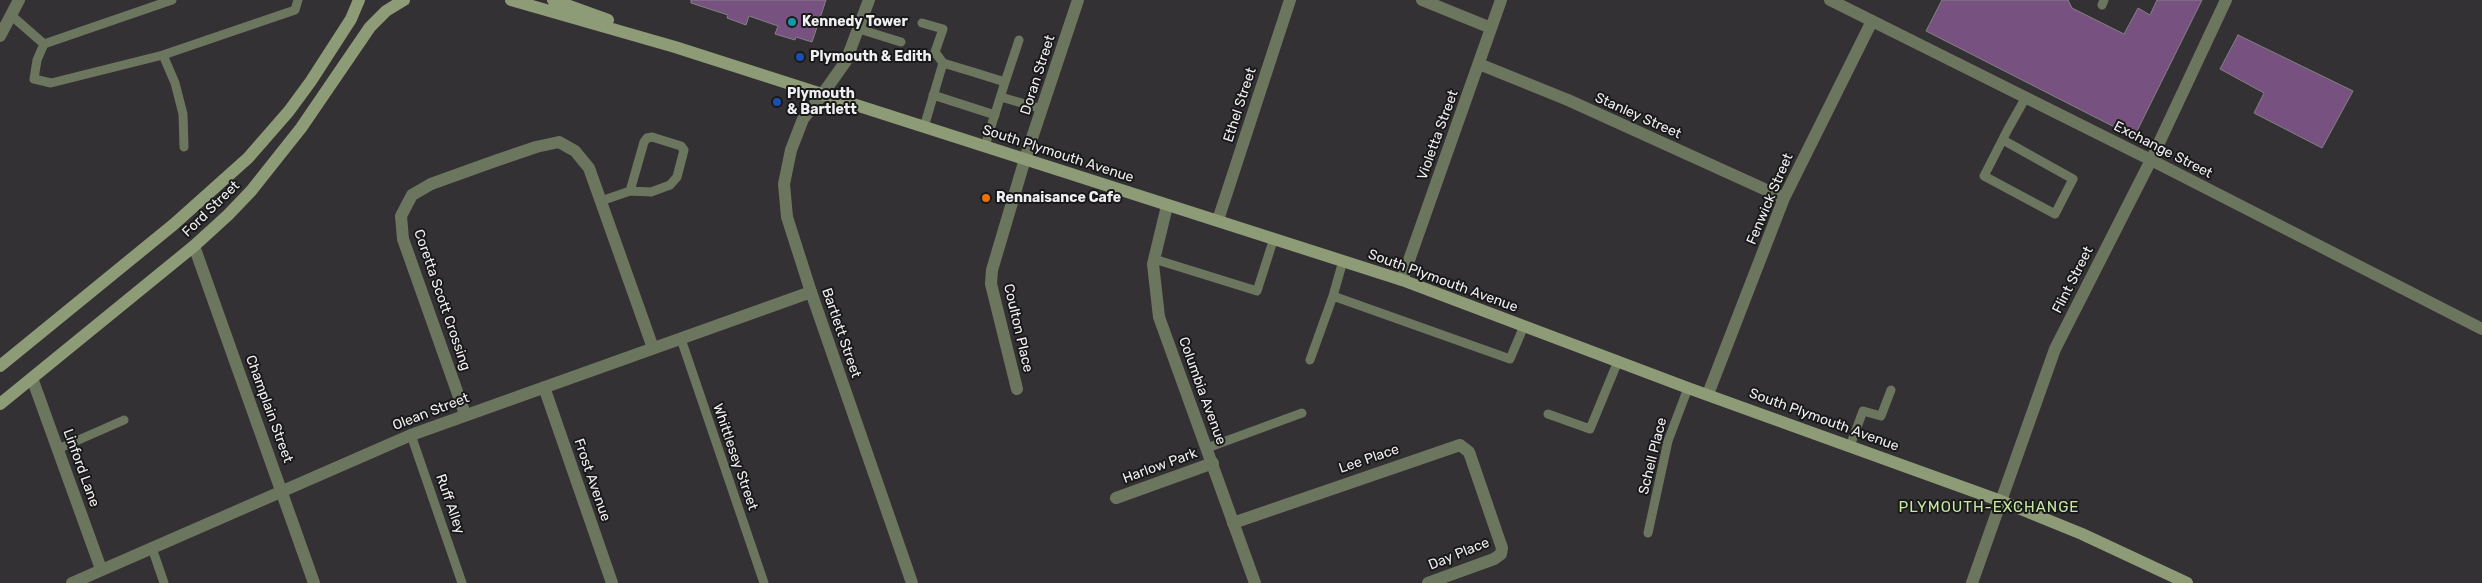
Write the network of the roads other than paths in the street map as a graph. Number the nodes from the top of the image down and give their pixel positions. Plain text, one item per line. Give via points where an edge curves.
1 (18, 0) edge
2 (172, 0) edge
3 (298, 0) edge
4 (359, 0) edge
5 (404, 0) edge
6 (511, 0) edge
7 (554, 0) edge
8 (869, 0) edge
9 (1078, 0) edge
10 (1290, 0) edge
11 (1422, 0) edge
12 (1501, 0) edge
13 (1830, 0) edge
14 (2226, 0) edge
15 (12, 16) junction
16 (1872, 21) junction
17 (922, 22) dead end
18 (1491, 28) junction
19 (859, 29) junction
20 (0, 36) edge
21 (1019, 40) dead end
22 (901, 42) dead end
23 (44, 44) junction
24 (675, 47) junction
25 (163, 55) junction
26 (943, 63) junction
27 (1479, 64) junction
28 (1005, 82) junction
29 (822, 94) junction
30 (933, 95) junction
31 (1001, 97) junction
32 (2026, 98) junction
33 (1042, 109) junction
34 (995, 115) junction
35 (924, 127) junction
36 (2002, 140) junction
37 (985, 146) junction
38 (184, 147) dead end
39 (1025, 159) junction
40 (2151, 160) junction
41 (630, 192) junction
42 (1784, 198) junction
43 (600, 200) junction
44 (1167, 206) junction
45 (1218, 220) junction
46 (1274, 238) junction
47 (194, 246) junction
48 (1154, 259) junction
49 (1343, 261) junction
50 (1402, 280) junction
51 (811, 292) junction
52 (1332, 296) junction
53 (1524, 326) junction
54 (2482, 329) edge
55 (680, 339) junction
56 (654, 348) junction
57 (1310, 360) dead end
58 (1618, 361) junction
59 (0, 366) edge
60 (32, 378) junction
61 (544, 387) junction
62 (1688, 388) junction
63 (1017, 389) dead end
64 (1891, 390) dead end
65 (1708, 394) junction
66 (0, 404) edge
67 (1302, 413) dead end
68 (465, 414) junction
69 (1548, 414) dead end
70 (124, 420) dead end
71 (411, 435) junction
72 (1850, 446) junction
73 (1207, 448) junction
74 (58, 449) junction
75 (1213, 463) junction
76 (283, 491) junction
77 (1484, 495) joint
78 (1116, 498) dead end
79 (2001, 501) junction
80 (1234, 522) junction
81 (1648, 533) dead end
82 (152, 548) junction
83 (102, 569) junction
84 (72, 583) edge
85 (164, 583) edge
86 (314, 583) edge
87 (462, 583) edge
88 (612, 583) edge
89 (764, 583) edge
90 (912, 583) edge
91 (1255, 583) edge
92 (1428, 583) edge
93 (1972, 583) edge
94 (2187, 583) edge

1 - 15 street
2 - 23 lane
3 - 25 lane via 295,10
4 - 59 main road, Ford Street via 351,19 311,81 248,158 173,225
5 - 47 main road, Ford Street via 386,11 370,27 286,148 251,191
6 - 24 main road, South Plymouth Avenue
7 - 24 main road, South Plymouth Avenue
8 - 19 street, Bartlett Street
9 - 33 street, Doran Street
10 - 45 street, Ethel Street
11 - 18 street
12 - 18 street, Violetta Street
13 - 16 street, Exchange Street
14 - 40 street, Flint Street
15 - 20 street
15 - 23 lane
16 - 32 street, Exchange Street
16 - 42 street, Fenwick Street
17 - 26 lane via 943,29 935,52
18 - 27 street, Violetta Street
19 - 22 lane
19 - 29 street, Bartlett Street via 846,61
21 - 28 lane
23 - 25 lane via 34,79 51,83
24 - 29 main road, South Plymouth Avenue
25 - 38 lane via 183,114
26 - 28 lane via 972,75
26 - 30 lane
27 - 42 street, Stanley Street via 1568,100
27 - 50 street, Violetta Street
28 - 31 lane
29 - 35 main road, South Plymouth Avenue
29 - 51 street, Bartlett Street via 803,119 784,184 787,217
30 - 34 lane via 963,101
30 - 35 lane
31 - 33 lane
31 - 34 lane
32 - 36 lane
32 - 40 street, Exchange Street
33 - 39 street, Doran Street
34 - 37 lane
35 - 37 main road, South Plymouth Avenue
36 - 36 lane via 1984,176 2054,214 2073,179
37 - 39 main road, South Plymouth Avenue
39 - 44 main road, South Plymouth Avenue
39 - 63 street, Coulton Place via 991,277
40 - 54 street, Exchange Street
40 - 79 street, Flint Street via 2056,348
41 - 41 lane via 651,192 670,185 677,177 684,150 681,146 647,138
41 - 43 lane
42 - 65 street, Fenwick Street
43 - 56 street, Coretta Scott Crossing
43 - 68 street, Coretta Scott Crossing via 589,168 575,151 559,142 431,184 412,195 401,216 403,239
44 - 45 main road, South Plymouth Avenue
44 - 48 street, Columbia Avenue
45 - 46 main road, South Plymouth Avenue
46 - 48 lane via 1256,291
46 - 49 main road, South Plymouth Avenue
47 - 60 main road, Ford Street
47 - 76 street, Champlain Street
48 - 73 street, Columbia Avenue via 1159,317
49 - 50 main road, South Plymouth Avenue
49 - 52 lane
50 - 53 main road, South Plymouth Avenue
51 - 55 street, Olean Street
51 - 90 street, Bartlett Street
52 - 53 lane via 1510,359
52 - 57 lane
53 - 58 main road, South Plymouth Avenue
55 - 56 street, Olean Street
55 - 89 lane, Whittlesey Street
56 - 61 street, Olean Street
58 - 62 main road, South Plymouth Avenue
58 - 69 lane via 1590,428
60 - 66 main road, Ford Street
60 - 74 street, Linford Lane
61 - 68 street, Olean Street
61 - 88 street, Frost Avenue
62 - 65 main road, South Plymouth Avenue
62 - 81 lane, Schell Place via 1668,441
64 - 72 lane via 1881,416 1863,411
65 - 72 main road, South Plymouth Avenue
67 - 73 lane
68 - 71 street, Olean Street
70 - 74 lane
71 - 76 street, Olean Street
71 - 87 lane, Ruff Alley
72 - 79 main road, South Plymouth Avenue
73 - 75 street, Columbia Avenue
74 - 83 street, Linford Lane
75 - 78 street, Harlow Park
75 - 80 street, Columbia Avenue
76 - 82 street, Olean Street
76 - 86 street, Champlain Street
77 - 80 street, Lee Place via 1469,452 1460,445
77 - 92 street, Day Place via 1502,548 1501,554
79 - 93 street, Flint Street
79 - 94 main road, South Plymouth Avenue
80 - 91 street, Columbia Avenue
82 - 83 street, Olean Street
82 - 85 lane
83 - 84 street, Olean Street

